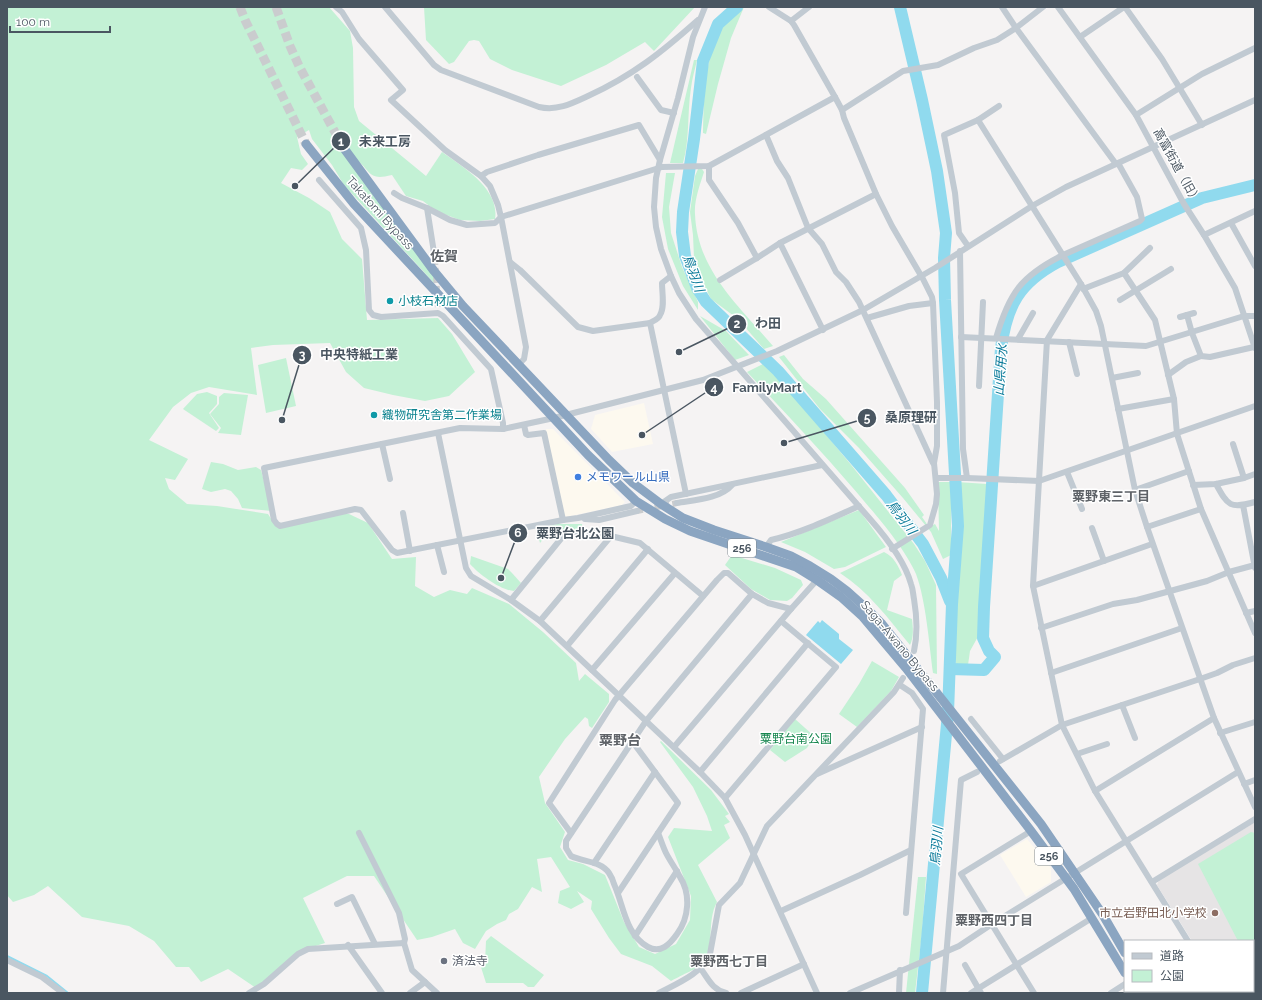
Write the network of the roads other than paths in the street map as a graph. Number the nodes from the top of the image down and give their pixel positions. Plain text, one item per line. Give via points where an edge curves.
1 (336, 7) edge
2 (385, 7) edge
3 (705, 7) edge
4 (769, 7) edge
5 (810, 7) edge
6 (1002, 7) edge
7 (1043, 7) edge
8 (1058, 7) edge
9 (1124, 7) edge
10 (699, 19) junction
11 (791, 22) junction
12 (1016, 28) junction
13 (1080, 37) junction
14 (1255, 48) edge
15 (637, 77) dead end
16 (1179, 87) junction
17 (835, 97) junction
18 (1255, 100) edge
19 (1000, 106) dead end
20 (842, 110) junction
21 (674, 113) junction
22 (1136, 115) junction
23 (978, 120) junction
24 (1202, 125) junction
25 (766, 135) junction
26 (306, 144) tunnel mouth
27 (343, 147) tunnel mouth
28 (1154, 147) junction
29 (660, 160) junction
30 (1117, 163) junction
31 (706, 166) junction
32 (660, 168) junction
33 (481, 176) junction
34 (319, 180) dead end
35 (394, 193) dead end
36 (876, 194) junction
37 (1032, 206) junction
38 (427, 208) junction
39 (1255, 211) edge
40 (501, 217) junction
41 (1231, 223) junction
42 (808, 228) junction
43 (1204, 234) junction
44 (780, 243) junction
45 (968, 246) junction
46 (1150, 248) dead end
47 (958, 252) junction
48 (1063, 255) junction
49 (435, 258) tunnel mouth
50 (757, 258) junction
51 (510, 262) junction
52 (1255, 266) edge
53 (1171, 269) dead end
54 (1124, 273) junction
55 (671, 276) junction
56 (921, 276) junction
57 (720, 280) dead end
58 (1082, 287) junction
59 (1135, 291) junction
60 (1120, 300) dead end
61 (983, 302) dead end
62 (933, 303) junction
63 (438, 307) tunnel mouth
64 (863, 310) junction
65 (1033, 313) dead end
66 (1194, 313) dead end
67 (438, 314) junction
68 (1187, 315) junction
69 (1244, 316) junction
70 (1255, 316) edge
71 (1180, 317) dead end
72 (867, 318) junction
73 (650, 323) junction
74 (823, 330) junction
75 (1192, 333) junction
76 (961, 337) junction
77 (982, 337) junction
78 (1000, 338) junction
79 (1018, 339) junction
80 (1047, 340) junction
81 (1069, 342) junction
82 (1161, 342) junction
83 (1105, 344) junction
84 (1255, 347) edge
85 (1201, 356) junction
86 (519, 364) junction
87 (739, 366) junction
88 (1138, 373) dead end
89 (1077, 374) dead end
90 (1168, 375) junction
91 (1112, 378) junction
92 (979, 386) dead end
93 (664, 390) junction
94 (1174, 399) junction
95 (1255, 406) edge
96 (1118, 409) junction
97 (565, 414) junction
98 (554, 418) junction
99 (524, 425) junction
100 (503, 429) junction
101 (438, 433) junction
102 (1177, 434) junction
103 (382, 444) junction
104 (1233, 444) dead end
105 (1127, 452) junction
106 (934, 463) junction
107 (822, 465) junction
108 (1189, 471) junction
109 (1067, 472) junction
110 (1255, 474) edge
111 (938, 478) junction
112 (965, 478) junction
113 (1244, 478) junction
114 (390, 479) dead end
115 (1039, 481) junction
116 (1216, 484) junction
117 (732, 485) junction
118 (1193, 485) junction
119 (1135, 490) junction
120 (686, 494) junction
121 (636, 501) junction
122 (1255, 502) edge
123 (677, 503) tunnel mouth
124 (661, 504) junction
125 (1243, 505) junction
126 (859, 506) junction
127 (1082, 509) dead end
128 (1201, 509) junction
129 (637, 511) tunnel mouth
130 (403, 513) dead end
131 (578, 518) junction
132 (563, 520) junction
133 (1147, 527) junction
134 (1092, 528) dead end
135 (611, 536) junction
136 (460, 541) junction
137 (1152, 544) junction
138 (437, 545) junction
139 (766, 547) junction
140 (895, 547) junction
141 (648, 549) junction
142 (410, 551) junction
143 (1104, 561) junction
144 (1255, 566) edge
145 (444, 572) dead end
146 (1229, 572) junction
147 (676, 573) junction
148 (817, 580) junction
149 (1033, 586) junction
150 (1169, 590) junction
151 (752, 594) junction
152 (703, 596) junction
153 (511, 600) junction
154 (791, 609) junction
155 (1255, 611) edge
156 (1246, 613) junction
157 (540, 621) junction
158 (781, 621) junction
159 (1041, 628) junction
160 (1182, 628) junction
161 (1255, 633) edge
162 (808, 644) junction
163 (567, 646) junction
164 (914, 651) dead end
165 (1255, 658) edge
166 (592, 670) junction
167 (1050, 673) junction
168 (903, 678) dead end
169 (1200, 679) junction
170 (900, 685) junction
171 (618, 696) junction
172 (1122, 705) junction
173 (1214, 718) junction
174 (971, 719) dead end
175 (646, 721) junction
176 (1255, 722) edge
177 (1062, 725) junction
178 (922, 727) junction
179 (1220, 733) junction
180 (1135, 738) dead end
181 (632, 741) junction
182 (1107, 744) dead end
183 (674, 747) junction
184 (1077, 754) junction
185 (655, 772) junction
186 (700, 772) junction
187 (977, 772) dead end
188 (1238, 772) junction
189 (814, 776) junction
190 (1255, 780) edge
191 (1244, 784) junction
192 (1095, 791) junction
193 (725, 798) junction
194 (1255, 807) edge
195 (1255, 819) edge
196 (1032, 832) junction
197 (359, 833) dead end
198 (572, 833) junction
199 (658, 833) junction
200 (1126, 842) junction
201 (911, 850) junction
202 (753, 854) junction
203 (594, 863) junction
204 (953, 868) junction
205 (677, 871) junction
206 (1075, 873) junction
207 (961, 874) junction
208 (1066, 879) junction
209 (1152, 882) junction
210 (618, 893) junction
211 (337, 904) dead end
212 (781, 912) junction
213 (906, 913) dead end
214 (1092, 918) junction
215 (992, 924) junction
216 (635, 936) junction
217 (1187, 940) edge
218 (404, 942) junction
219 (375, 944) junction
220 (348, 946) junction
221 (1124, 952) edge
222 (945, 953) junction
223 (7, 960) edge
224 (804, 964) junction
225 (965, 965) dead end
226 (1017, 965) junction
227 (701, 969) junction
228 (902, 970) junction
229 (1124, 971) edge
230 (425, 982) junction
231 (1124, 985) edge
232 (980, 991) edge
233 (717, 992) edge
234 (63, 993) edge
235 (249, 993) edge
236 (382, 993) edge
237 (410, 993) edge
238 (437, 993) edge
239 (659, 993) edge
240 (726, 993) edge
241 (741, 993) edge
242 (817, 993) edge
243 (850, 993) edge
244 (899, 993) edge
245 (943, 993) edge
246 (971, 993) edge
247 (1034, 993) edge
248 (1111, 993) edge

1 - 33 street via 342,12 358,39 403,90 391,100 445,150
2 - 10 street via 440,70 538,108 547,109 570,104 612,85 667,48
3 - 10 street
4 - 11 street
5 - 11 street
6 - 12 street
7 - 12 street
8 - 13 street, 高富街道（旧）
9 - 13 street
9 - 16 street
10 - 21 street
11 - 17 street
12 - 20 street via 997,40 938,65 903,71
12 - 30 street
13 - 22 street, 高富街道（旧）
14 - 16 street
15 - 21 street via 661,110
16 - 22 street
16 - 24 street
17 - 20 street
17 - 25 street
18 - 24 street
19 - 23 street
20 - 36 street
21 - 29 street
22 - 28 street, 高富街道（旧）
23 - 37 street
23 - 45 street via 944,135 955,193 959,233
24 - 28 street
25 - 31 street
25 - 42 street via 777,161 788,178
26 - 98 highway, Takatomi Bypass / 256 via 354,204
27 - 86 highway, Takatomi Bypass / 256 via 434,271 463,306
28 - 30 street
28 - 43 street, 高富街道（旧） via 1186,207
29 - 32 street
29 - 33 street via 639,125 538,155
30 - 37 street
30 - 48 street via 1137,197 1142,219
31 - 32 street
31 - 50 street via 709,180 738,223
32 - 40 street
32 - 55 street via 656,178 654,207 661,249
33 - 40 street via 490,186
34 - 67 street via 361,228 366,250 369,310 373,315 381,317
35 - 38 street
36 - 42 street
36 - 56 street
37 - 45 street
37 - 48 street
38 - 40 street via 450,220 467,225 495,223
38 - 49 street
39 - 41 street
40 - 51 street
41 - 43 street
41 - 52 street
42 - 44 street
42 - 64 street via 822,244 836,272 846,282
43 - 69 street, 高富街道（旧） via 1235,288
44 - 50 street
44 - 74 street
45 - 47 street
46 - 54 street
47 - 56 street
47 - 76 street via 961,259
48 - 58 street
48 - 78 street via 1034,272 1017,288 1004,313
50 - 57 street
51 - 73 street via 578,327 593,331
51 - 86 street via 526,347 524,359
53 - 59 street
54 - 58 street
54 - 59 street
55 - 73 street via 662,283 663,305 660,316
55 - 87 street via 678,293 696,319
56 - 62 street
56 - 64 street
58 - 80 street
58 - 83 street via 1096,312
59 - 60 street
59 - 82 street via 1155,320
61 - 77 street
62 - 72 street via 909,306
62 - 106 street via 936,402
63 - 67 street
64 - 72 street
64 - 74 street
65 - 79 street
66 - 68 street
67 - 100 street via 456,329 492,369
68 - 71 street
68 - 75 street
69 - 70 street
69 - 75 street
69 - 84 street, 高富街道（旧）
72 - 106 street
73 - 93 street
74 - 87 street
75 - 82 street
75 - 85 street
76 - 77 street
76 - 112 street
77 - 78 street
77 - 92 street
78 - 79 street
79 - 80 street
80 - 81 street
80 - 115 street
81 - 83 street
81 - 89 street
82 - 83 street via 1146,346
82 - 90 street
83 - 91 street
84 - 85 street via 1210,357
85 - 90 street via 1186,362
86 - 97 highway, Takatomi Bypass / 256
87 - 93 street via 703,380
87 - 107 street
88 - 91 street
90 - 94 street
91 - 96 street
93 - 97 street
93 - 120 street
94 - 96 street
94 - 102 street
95 - 102 street
96 - 105 street
97 - 98 street
97 - 124 highway, Saga-Awano Bypass / 256 via 628,478
98 - 99 street
98 - 121 highway, Saga-Awano Bypass / 256
99 - 100 street
99 - 132 street via 528,435 544,433
100 - 101 street via 460,428
101 - 103 street
101 - 136 street
102 - 105 street
102 - 108 street
103 - 114 street
103 - 142 street via 264,468 274,520 280,526 361,510 394,552
104 - 113 street
105 - 109 street
105 - 119 street
106 - 111 street
107 - 117 street
107 - 126 street
108 - 118 street
108 - 119 street
109 - 115 street
109 - 127 street
110 - 113 street
111 - 112 street
111 - 140 street via 936,504 930,525
112 - 115 street
113 - 116 street
115 - 149 street
116 - 118 street
116 - 125 street via 1226,502 1231,505
117 - 120 street
117 - 123 street via 718,494
118 - 128 street
119 - 133 street
120 - 124 street via 671,497
121 - 131 street via 630,506
121 - 148 highway, Saga-Awano Bypass / 256 via 690,531 796,567
122 - 125 street
124 - 139 highway, Saga-Awano Bypass / 256 via 683,518
125 - 144 street
126 - 139 street via 811,527 771,540
126 - 140 street
128 - 133 street
128 - 146 street
129 - 131 street via 599,520
130 - 142 street
131 - 132 street
132 - 136 street
133 - 137 street
134 - 143 street
135 - 141 street via 640,543
135 - 153 street via 594,532 564,534
135 - 157 street
136 - 138 street
136 - 153 street via 466,568 471,576
137 - 143 street
137 - 150 street
138 - 142 street
138 - 145 street
139 - 206 highway, Saga-Awano Bypass / 256 via 810,566 831,579 882,624 1040,824
140 - 164 street via 911,584 918,632
141 - 147 street
141 - 163 street
143 - 149 street
144 - 146 street
146 - 150 street via 1207,581
146 - 156 street
147 - 152 street
147 - 166 street
148 - 154 street
148 - 196 highway, Saga-Awano Bypass / 256 via 863,617
149 - 159 street
150 - 159 street via 1113,604
150 - 160 street
151 - 152 street via 724,572
151 - 154 street via 768,603
151 - 175 street
152 - 171 street
153 - 157 street
154 - 158 street
155 - 156 street
156 - 161 street
157 - 163 street
158 - 162 street
158 - 183 street
159 - 167 street
160 - 167 street
160 - 169 street
162 - 186 street
162 - 193 street via 836,667
163 - 166 street
165 - 169 street
166 - 171 street
167 - 177 street
168 - 170 street
169 - 172 street
169 - 173 street
170 - 178 street via 912,693 923,708
170 - 189 street
171 - 175 street
171 - 198 street via 549,803
172 - 177 street
172 - 180 street
173 - 179 street
173 - 192 street
174 - 177 street via 1002,760
175 - 181 street
175 - 183 street
176 - 179 street
177 - 184 street
178 - 189 street
178 - 201 street
179 - 188 street
181 - 185 street
181 - 198 street
182 - 184 street
183 - 186 street
184 - 192 street
185 - 199 street via 678,803
185 - 203 street
186 - 193 street
187 - 204 street via 961,780
188 - 191 street
188 - 200 street
189 - 202 street via 767,826
190 - 191 street
191 - 194 street
192 - 200 street
193 - 202 street
195 - 209 street
196 - 207 street
196 - 208 highway, Saga-Awano Bypass / 256
197 - 218 street via 399,913
198 - 203 street via 566,841 566,848 571,856
199 - 205 street via 666,854
199 - 210 street
200 - 206 street
200 - 209 street
201 - 212 street
201 - 213 street
202 - 212 street
202 - 227 street via 740,883 719,905 710,954
203 - 210 street via 603,866 610,873
204 - 207 street
204 - 222 street
205 - 216 street
205 - 216 street via 687,898 687,912 681,930 669,945 660,950 641,943
206 - 208 street
206 - 221 highway, Saga-Awano Bypass / 256
207 - 215 street
208 - 214 highway, Saga-Awano Bypass / 256
208 - 215 street
209 - 217 street
210 - 216 street
211 - 219 street via 352,897
212 - 224 street
214 - 226 street
214 - 229 highway, Saga-Awano Bypass / 256
215 - 222 street
215 - 226 street
218 - 219 street
218 - 230 street via 412,970
219 - 220 street
220 - 235 street via 308,949
220 - 236 street
222 - 228 street
222 - 245 street
223 - 234 street via 42,976
224 - 241 street
224 - 242 street
225 - 232 street
226 - 232 street
226 - 247 street
227 - 233 street
227 - 239 street
228 - 243 street
228 - 244 street
230 - 237 street
230 - 238 street
231 - 248 street
232 - 246 street
233 - 240 street

